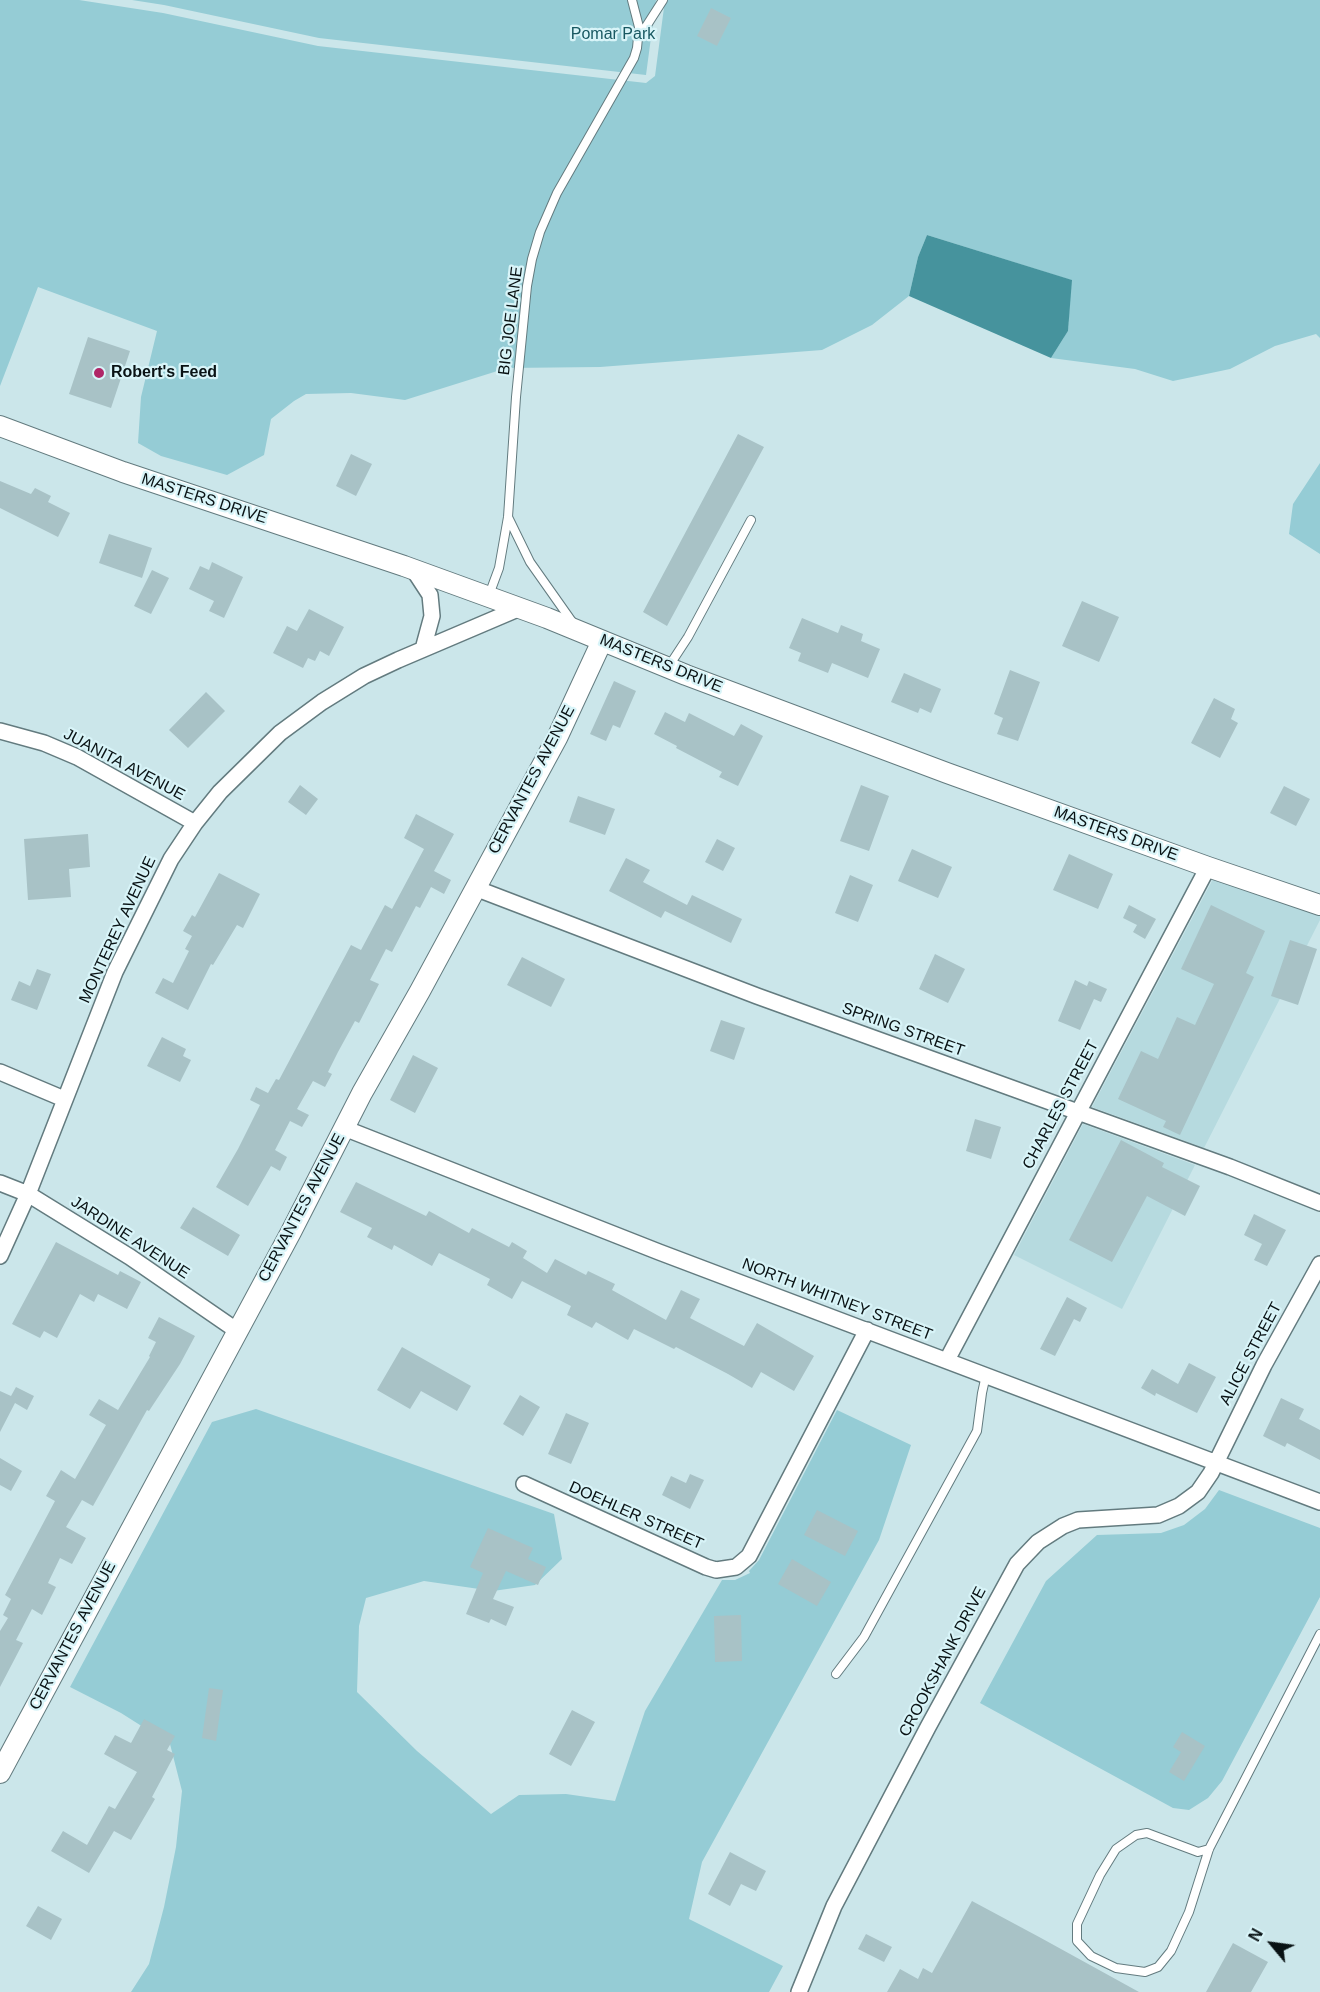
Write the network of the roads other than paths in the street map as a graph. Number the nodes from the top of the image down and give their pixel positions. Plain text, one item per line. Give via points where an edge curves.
1 (632, 0) edge
2 (663, 0) edge
3 (639, 37) junction
4 (0, 426) edge
5 (508, 517) junction
6 (751, 520) dead end
7 (413, 569) junction
8 (489, 597) junction
9 (520, 608) junction
10 (579, 632) junction
11 (602, 641) junction
12 (423, 649) junction
13 (668, 668) junction
14 (0, 731) edge
15 (195, 823) junction
16 (1208, 867) junction
17 (475, 888) junction
18 (1320, 905) edge
19 (0, 1072) edge
20 (64, 1099) junction
21 (1077, 1112) junction
22 (344, 1128) junction
23 (0, 1183) edge
24 (28, 1194) junction
25 (1320, 1203) edge
26 (0, 1256) edge
27 (1320, 1264) edge
28 (236, 1330) junction
29 (867, 1330) junction
30 (947, 1360) junction
31 (986, 1375) junction
32 (1216, 1462) junction
33 (524, 1484) dead end
34 (1320, 1502) edge
35 (1320, 1634) edge
36 (836, 1674) dead end
37 (0, 1773) edge
38 (1209, 1849) junction
39 (799, 1992) edge

1 - 3 lane, BIG JOE LANE
2 - 3 lane
3 - 5 lane, BIG JOE LANE via 634,57 557,193 532,259 516,397
4 - 7 street, MASTERS DRIVE via 123,472
5 - 8 lane, BIG JOE LANE via 499,568
5 - 10 lane via 530,562
6 - 13 lane
7 - 8 street, MASTERS DRIVE
7 - 12 street via 430,595 432,616
8 - 9 street, MASTERS DRIVE
9 - 10 street, MASTERS DRIVE
9 - 12 street, MONTEREY AVENUE
10 - 11 street, MASTERS DRIVE
11 - 13 street, MASTERS DRIVE
11 - 17 street, CERVANTES AVENUE via 557,738
12 - 15 street, MONTEREY AVENUE via 356,681 280,733 227,784
13 - 16 street, MASTERS DRIVE
14 - 15 street, JUANITA AVENUE via 77,757
15 - 20 street, MONTEREY AVENUE via 155,889 115,972
16 - 18 street, MASTERS DRIVE
16 - 21 street, CHARLES STREET
17 - 21 street, SPRING STREET
17 - 22 street, CERVANTES AVENUE
19 - 20 street
20 - 24 street, MONTEREY AVENUE
21 - 25 street, SPRING STREET
21 - 30 street, CHARLES STREET
22 - 28 street, CERVANTES AVENUE
22 - 29 street, NORTH WHITNEY STREET
23 - 24 street, JARDINE AVENUE
24 - 26 street, MONTEREY AVENUE
24 - 28 street, JARDINE AVENUE via 130,1257
27 - 32 street, ALICE STREET
28 - 37 street, CERVANTES AVENUE
29 - 30 street, NORTH WHITNEY STREET
29 - 33 street, DOEHLER STREET via 749,1556 736,1567 706,1567
30 - 31 street, NORTH WHITNEY STREET
31 - 32 street, NORTH WHITNEY STREET
31 - 36 lane via 977,1431 864,1637
32 - 34 street, NORTH WHITNEY STREET
32 - 39 street, CROOKSHANK DRIVE via 1205,1483 1179,1506 1146,1517 1078,1520 1050,1533 1017,1564 834,1906
35 - 38 lane
38 - 38 lane via 1198,1852 1147,1833 1136,1835 1116,1849 1100,1875 1077,1924 1077,1941 1090,1956 1116,1968 1145,1972 1158,1966 1171,1951 1189,1912

